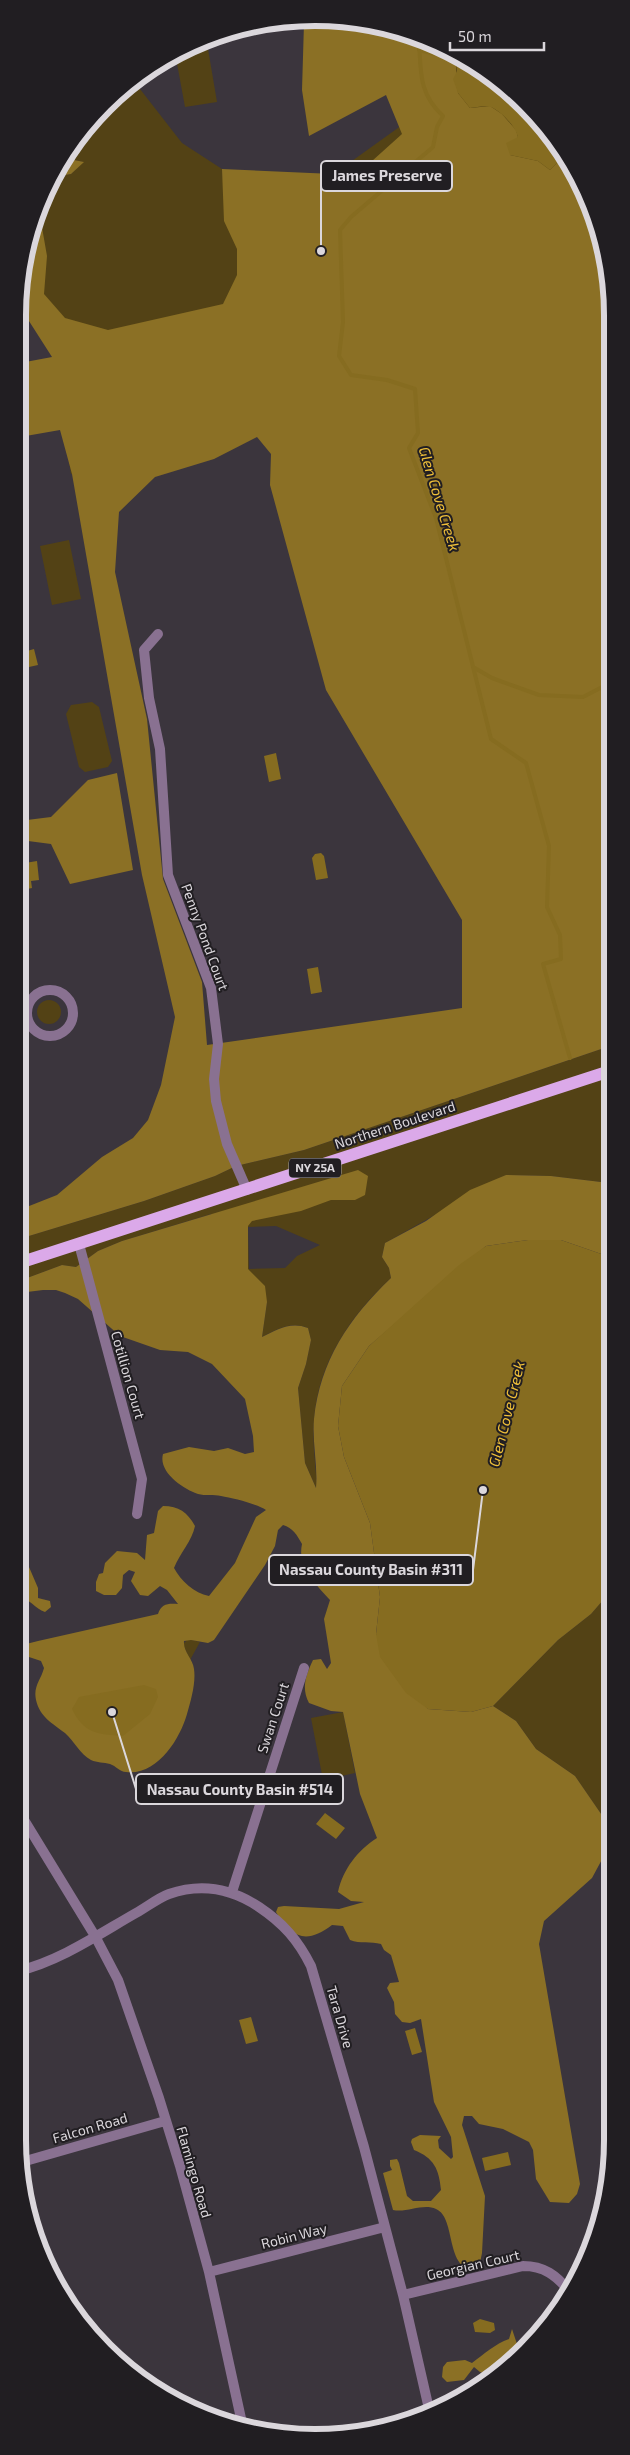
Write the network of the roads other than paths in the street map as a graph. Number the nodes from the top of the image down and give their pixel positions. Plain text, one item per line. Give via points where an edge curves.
1 (158, 634) dead end
2 (26, 1013) edge
3 (26, 1024) edge
4 (604, 1072) edge
5 (247, 1190) junction
6 (79, 1244) junction
7 (26, 1261) edge
8 (137, 1514) dead end
9 (304, 1668) dead end
10 (26, 1823) edge
11 (232, 1892) junction
12 (95, 1936) junction
13 (26, 1968) edge
14 (165, 2121) junction
15 (27, 2161) edge
16 (385, 2227) junction
17 (209, 2272) junction
18 (564, 2286) edge
19 (403, 2295) junction
20 (428, 2406) edge
21 (241, 2419) edge

1 - 5 street, Penny Pond Court via 144,650 144,671 160,749 168,875 211,988 218,1044 214,1079 216,1101 227,1144
2 - 3 street via 30,1002 41,992 48,991 62,994 72,1013 68,1027 56,1035 36,1032
4 - 5 main road, Northern Boulevard / NY 25A
5 - 6 main road, Northern Boulevard / NY 25A
6 - 7 main road, Northern Boulevard / NY 25A
6 - 8 street, Cotillion Court via 142,1479
9 - 11 street, Swan Court
10 - 12 street, Flamingo Road
11 - 12 street, Tara Drive via 198,1888 169,1894
11 - 16 street, Tara Drive via 273,1916 300,1945 311,1966
12 - 13 street, Tara Drive via 58,1956
12 - 14 street, Flamingo Road via 118,1980
14 - 15 street, Falcon Road
14 - 17 street, Flamingo Road
16 - 17 street, Robin Way
16 - 19 street, Tara Drive
17 - 21 street, Flamingo Road
18 - 19 street, Georgian Court via 548,2270 523,2266
19 - 20 street, Tara Drive

